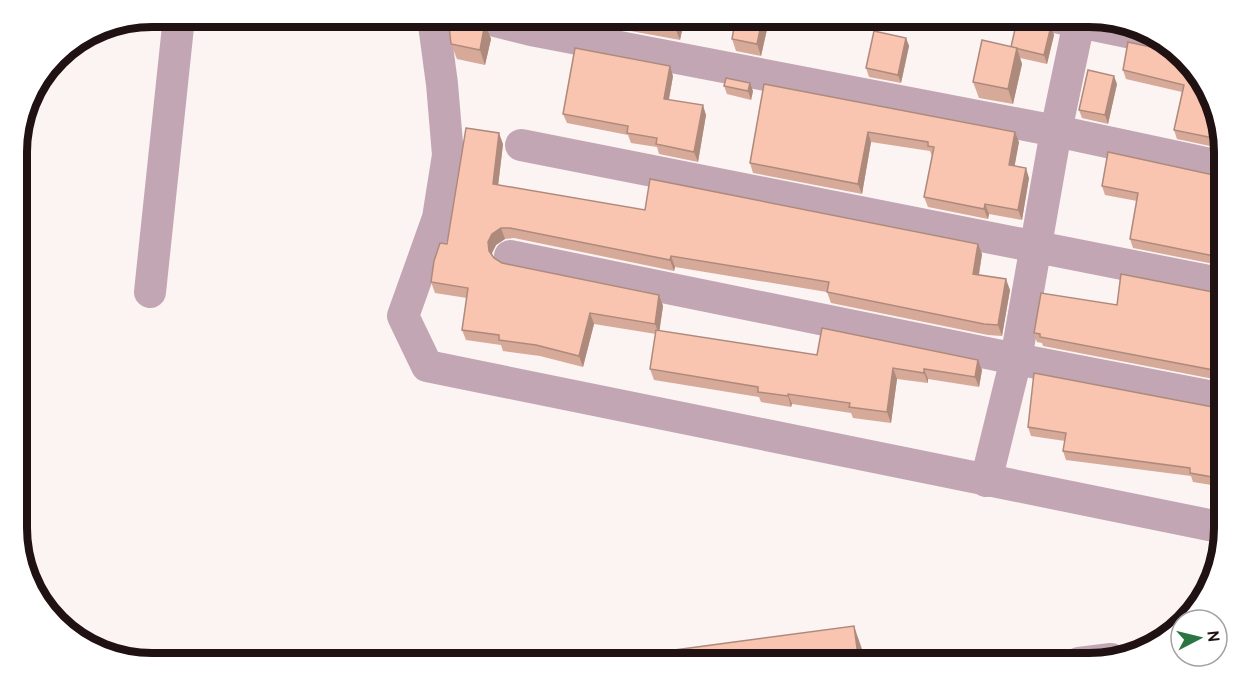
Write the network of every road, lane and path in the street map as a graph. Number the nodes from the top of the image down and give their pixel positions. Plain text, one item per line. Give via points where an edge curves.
1 (178, 27) edge
2 (435, 27) edge
3 (520, 27) edge
4 (1071, 27) edge
5 (1056, 130) junction
6 (521, 145) dead end
7 (1214, 165) edge
8 (1035, 247) junction
9 (510, 256) dead end
10 (1214, 282) edge
11 (150, 292) dead end
12 (1016, 360) junction
13 (1214, 397) edge
14 (986, 481) junction
15 (1214, 526) edge

1 - 11 street
2 - 14 street via 448,155 438,218 403,316 427,366
3 - 5 street
4 - 5 street
5 - 7 street
5 - 8 street
6 - 8 street
8 - 10 street
8 - 12 street
9 - 12 street
12 - 13 street
12 - 14 street
14 - 15 street

